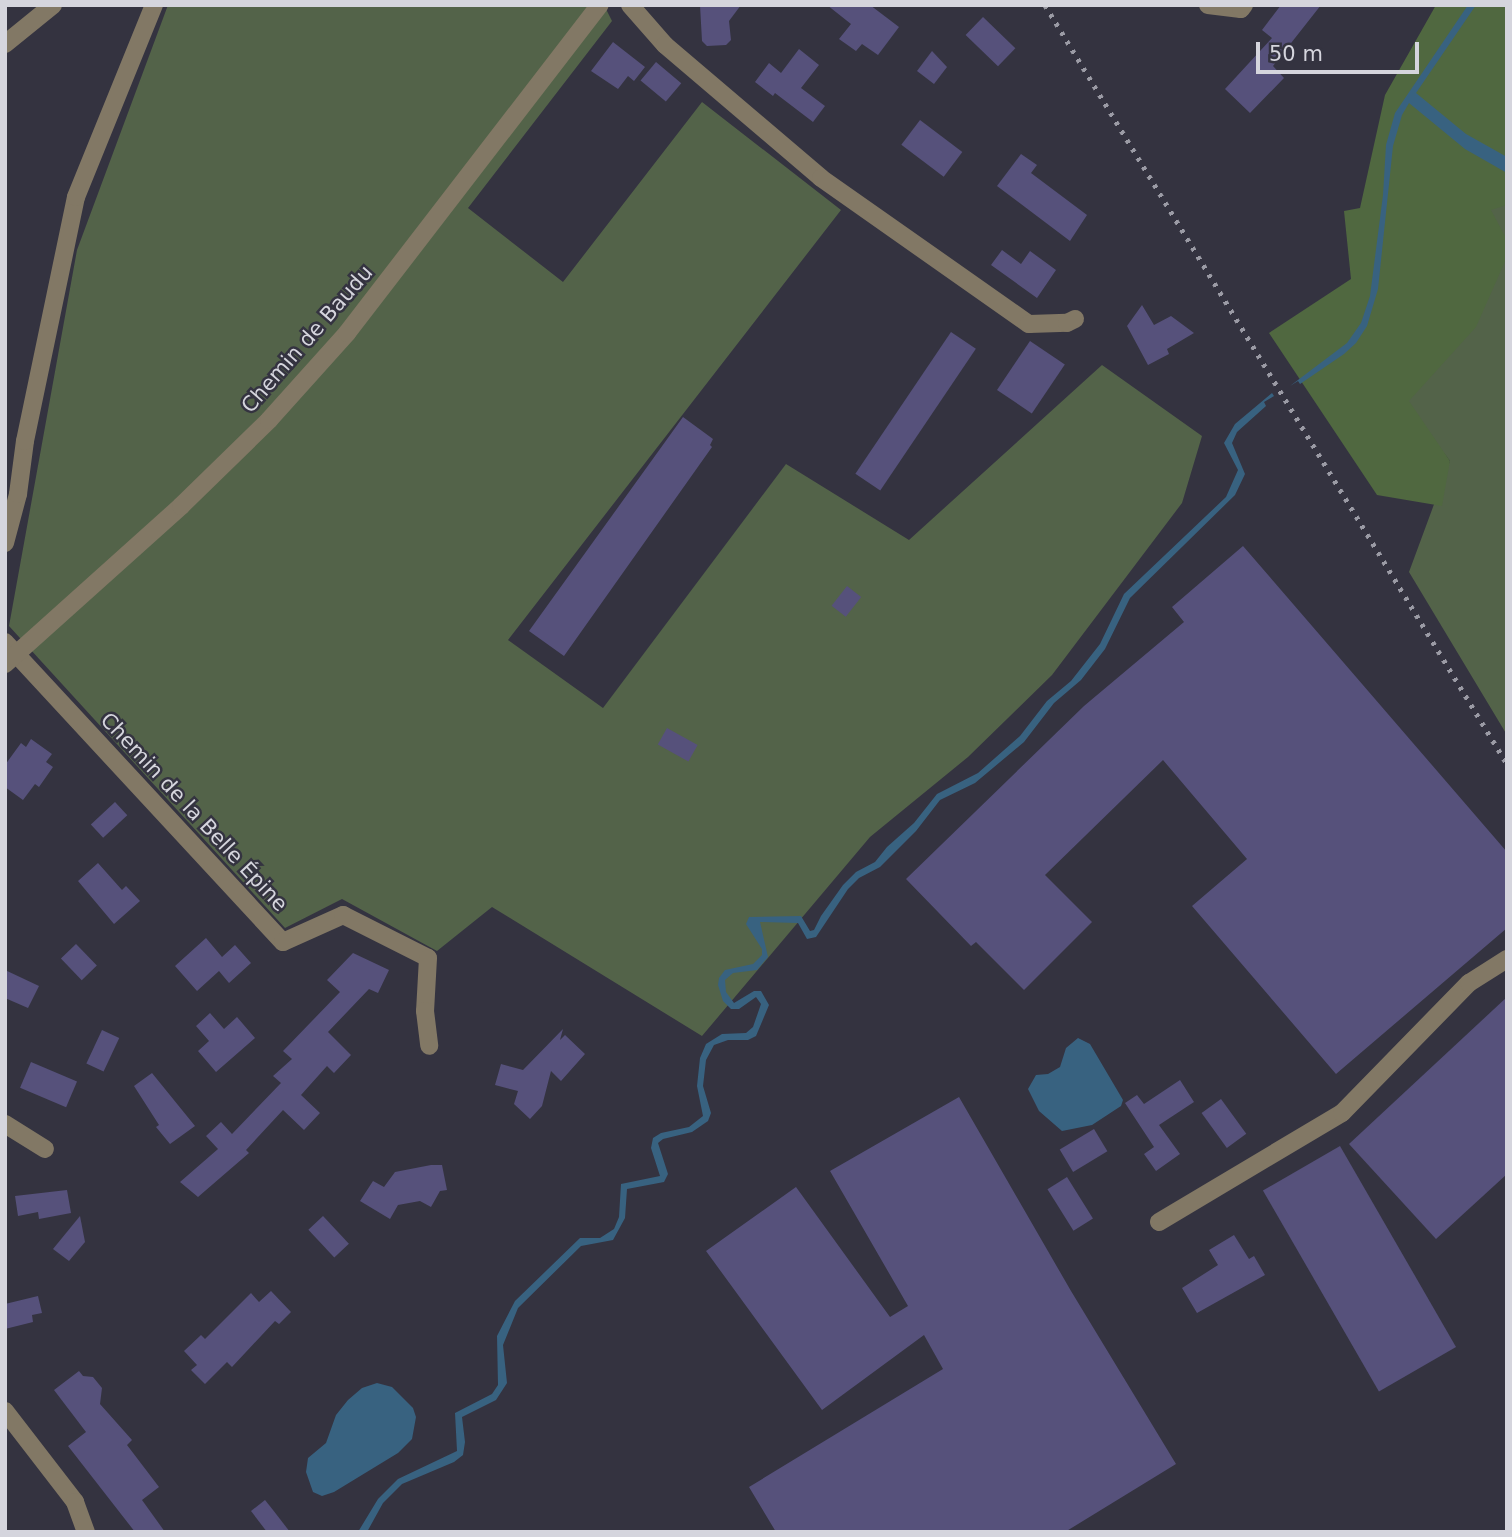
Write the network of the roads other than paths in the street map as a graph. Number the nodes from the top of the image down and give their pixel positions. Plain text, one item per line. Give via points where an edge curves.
1 (53, 5) edge
2 (154, 5) edge
3 (600, 5) edge
4 (630, 5) edge
5 (1208, 5) edge
6 (1244, 5) edge
7 (5, 44) edge
8 (1075, 319) dead end
9 (5, 543) edge
10 (9, 653) edge
11 (1507, 959) edge
12 (429, 1045) dead end
13 (5, 1124) edge
14 (46, 1149) dead end
15 (1159, 1222) dead end
16 (5, 1411) edge
17 (86, 1532) edge

1 - 7 street
2 - 9 street via 76,197
3 - 10 street, Chemin de Baudu via 347,333 269,420 181,506
4 - 8 street via 665,45 821,178 1030,324
5 - 6 street via 1241,9
10 - 12 street, Chemin de la Belle Épine via 283,943 343,915 428,958 425,1012
11 - 15 street via 1469,983 1342,1113
13 - 14 street
16 - 17 street via 75,1502

